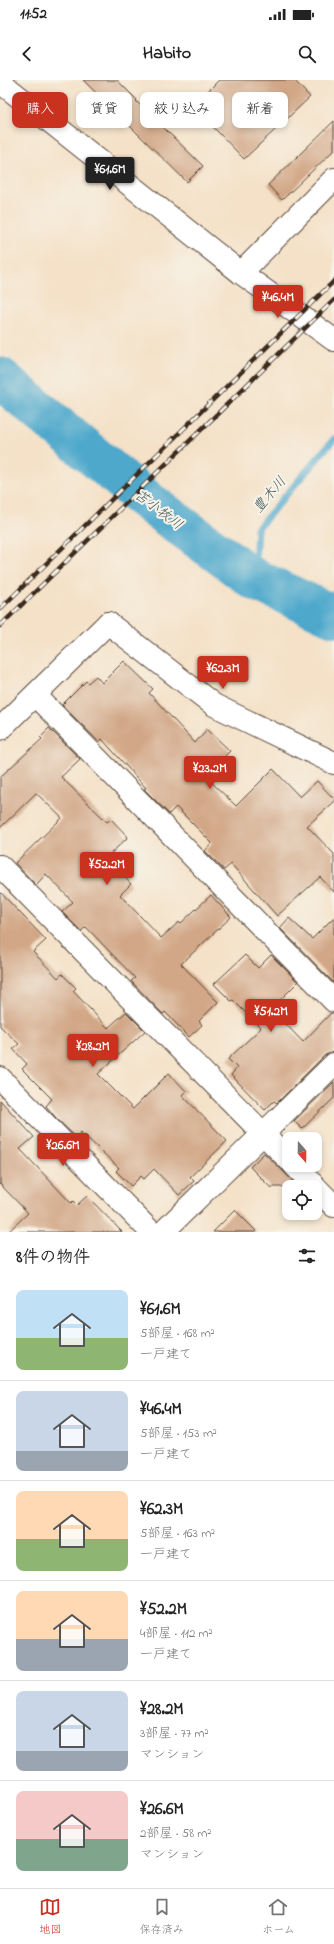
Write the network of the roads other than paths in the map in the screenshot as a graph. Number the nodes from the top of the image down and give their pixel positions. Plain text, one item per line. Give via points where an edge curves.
1 (8, 84) edge
2 (334, 178) edge
3 (241, 273) junction
4 (334, 340) edge
5 (35, 695) junction
6 (0, 729) edge
7 (334, 763) edge
8 (0, 866) edge
9 (334, 1001) edge
10 (334, 1064) edge
11 (0, 1078) edge
12 (263, 1134) junction
13 (282, 1153) edge
14 (301, 1172) edge
15 (334, 1206) edge
16 (150, 1232) edge
17 (163, 1232) edge

1 - 3 street
2 - 3 street
3 - 4 street
5 - 6 street
5 - 7 street via 108,623 214,705
5 - 9 street
8 - 12 street
10 - 12 street
11 - 16 street
12 - 13 street
12 - 17 street
14 - 15 street

